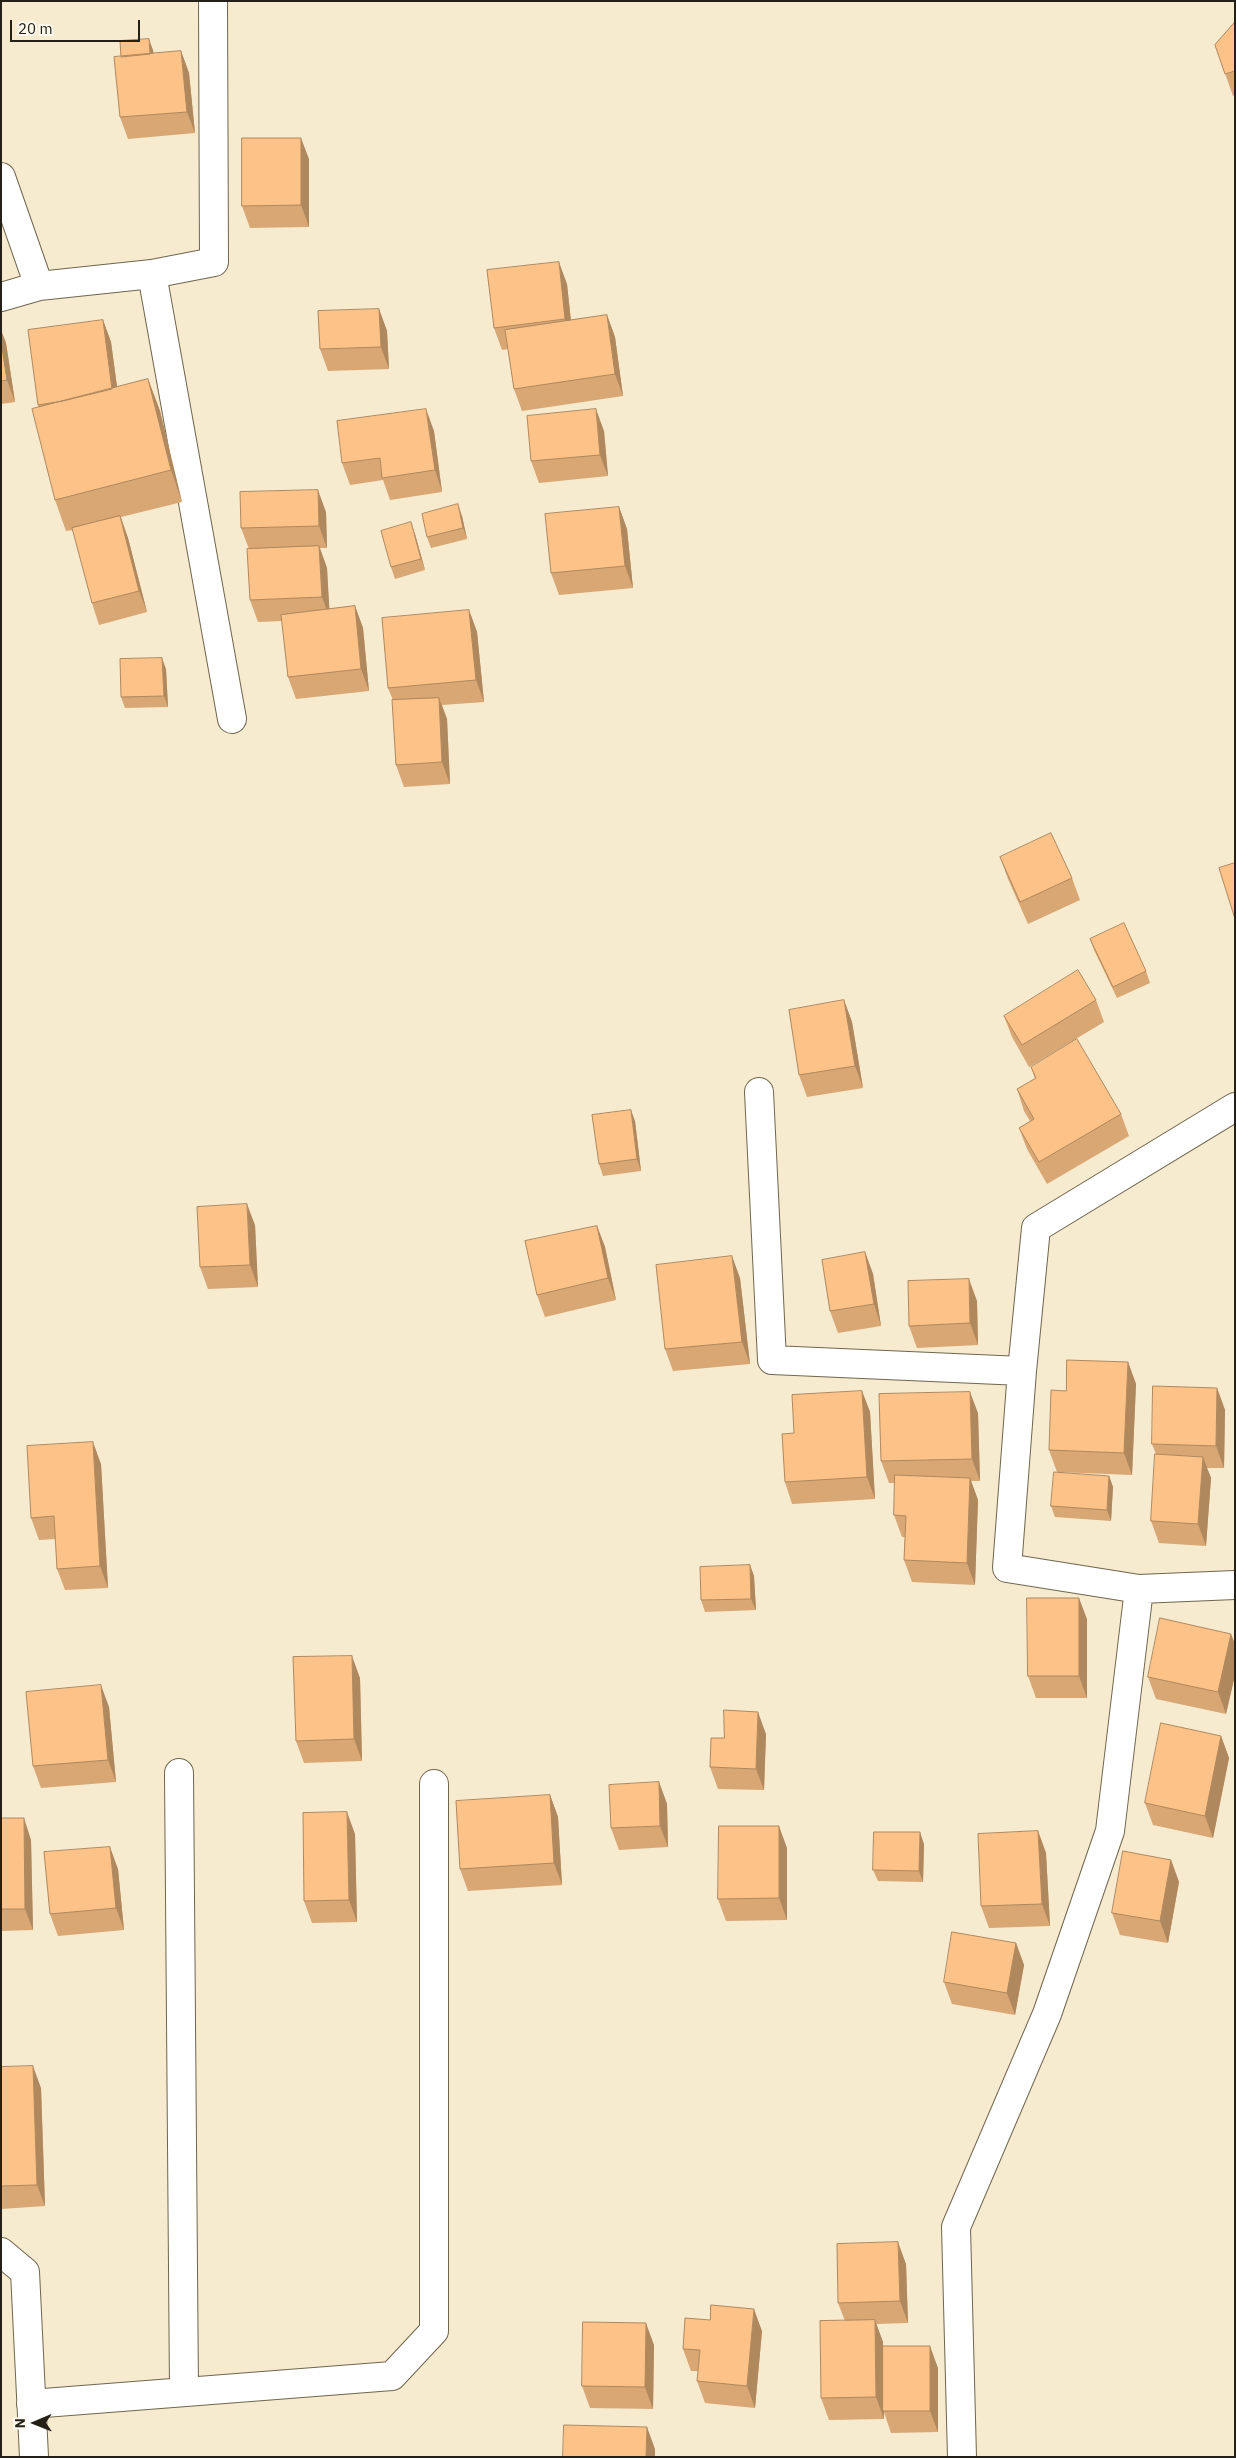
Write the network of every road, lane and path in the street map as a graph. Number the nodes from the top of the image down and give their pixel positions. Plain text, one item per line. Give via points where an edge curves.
1 (213, 1) edge
2 (1, 177) edge
3 (152, 274) junction
4 (39, 286) junction
5 (1, 297) edge
6 (232, 719) dead end
7 (759, 1092) dead end
8 (1235, 1107) edge
9 (1022, 1371) junction
10 (1235, 1585) edge
11 (1139, 1589) junction
12 (178, 1773) dead end
13 (434, 1784) dead end
14 (1, 2252) edge
15 (184, 2392) junction
16 (31, 2404) junction
17 (34, 2457) edge
18 (962, 2457) edge

1 - 3 street via 214,262
2 - 4 street
3 - 4 street
3 - 6 street
4 - 5 street
7 - 9 street via 772,1360
8 - 9 street via 1036,1228
9 - 11 street via 1007,1568
10 - 11 street
11 - 18 street via 1110,1831 1048,2014 956,2227
12 - 15 street
13 - 15 street via 434,2330 392,2376
14 - 16 street via 25,2272
15 - 16 street
16 - 17 street

